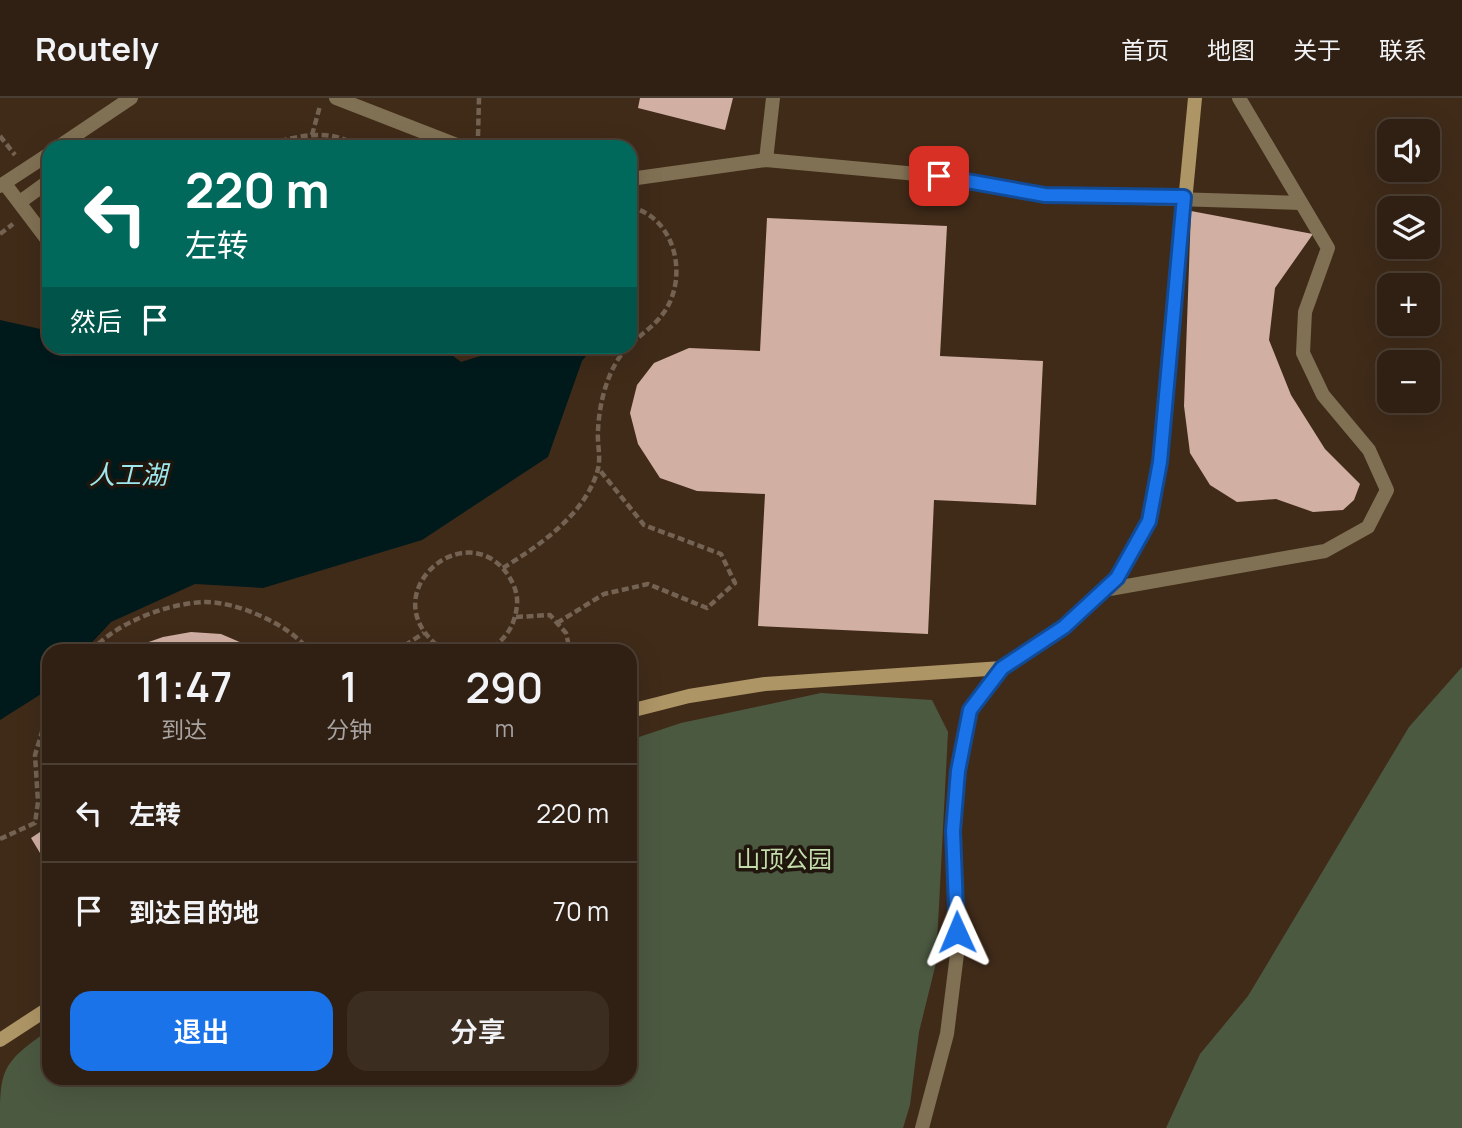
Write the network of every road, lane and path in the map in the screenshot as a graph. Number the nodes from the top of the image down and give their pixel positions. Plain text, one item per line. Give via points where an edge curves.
1 (131, 98) edge
2 (322, 98) edge
3 (337, 98) edge
4 (479, 98) edge
5 (773, 98) edge
6 (1195, 98) edge
7 (1239, 98) edge
8 (312, 135) junction
9 (68, 140) edge
10 (282, 140) edge
11 (347, 140) edge
12 (444, 140) edge
13 (477, 140) edge
14 (766, 160) junction
15 (42, 161) edge
16 (637, 178) edge
17 (2, 185) edge
18 (42, 186) edge
19 (1184, 197) junction
20 (20, 202) junction
21 (1301, 203) junction
22 (637, 209) edge
23 (42, 232) edge
24 (637, 338) edge
25 (620, 354) edge
26 (598, 468) junction
27 (503, 568) junction
28 (1104, 590) junction
29 (516, 617) junction
30 (557, 623) junction
31 (424, 633) junction
32 (99, 644) edge
33 (304, 644) edge
34 (407, 644) edge
35 (436, 644) edge
36 (494, 644) edge
37 (568, 644) edge
38 (1002, 668) junction
39 (637, 709) edge
40 (42, 732) edge
41 (0, 839) edge
42 (42, 1012) edge
43 (0, 1040) edge
44 (922, 1128) edge

1 - 9 street
2 - 8 path
3 - 12 street
4 - 13 path
5 - 14 street
6 - 19 street
7 - 21 street
8 - 10 path
8 - 11 path
14 - 16 street
14 - 19 street via 939,176 1045,195
15 - 17 street
17 - 20 street
18 - 20 street
19 - 21 street
19 - 28 street via 1160,462 1149,521 1117,578
20 - 23 street
21 - 28 street via 1328,248 1305,312 1303,353 1323,395 1369,450 1387,490 1368,527 1325,551
22 - 24 path via 647,213 672,238 677,275 664,313
25 - 26 path via 604,393
26 - 27 path via 579,505 542,544
26 - 30 path via 644,524 722,554 735,583 707,608 648,584 604,594
27 - 29 path via 513,583
27 - 31 path via 490,559 459,553 431,567 416,594 415,610
28 - 38 street via 1064,627
29 - 30 path via 550,615
29 - 36 path via 508,634
30 - 37 path
31 - 34 path
31 - 35 path
32 - 33 path via 151,614 207,602 274,622
38 - 39 street via 765,684
38 - 44 street via 970,710 958,771 953,831 957,954 947,1034
40 - 41 path via 35,755 35,823
42 - 43 street

